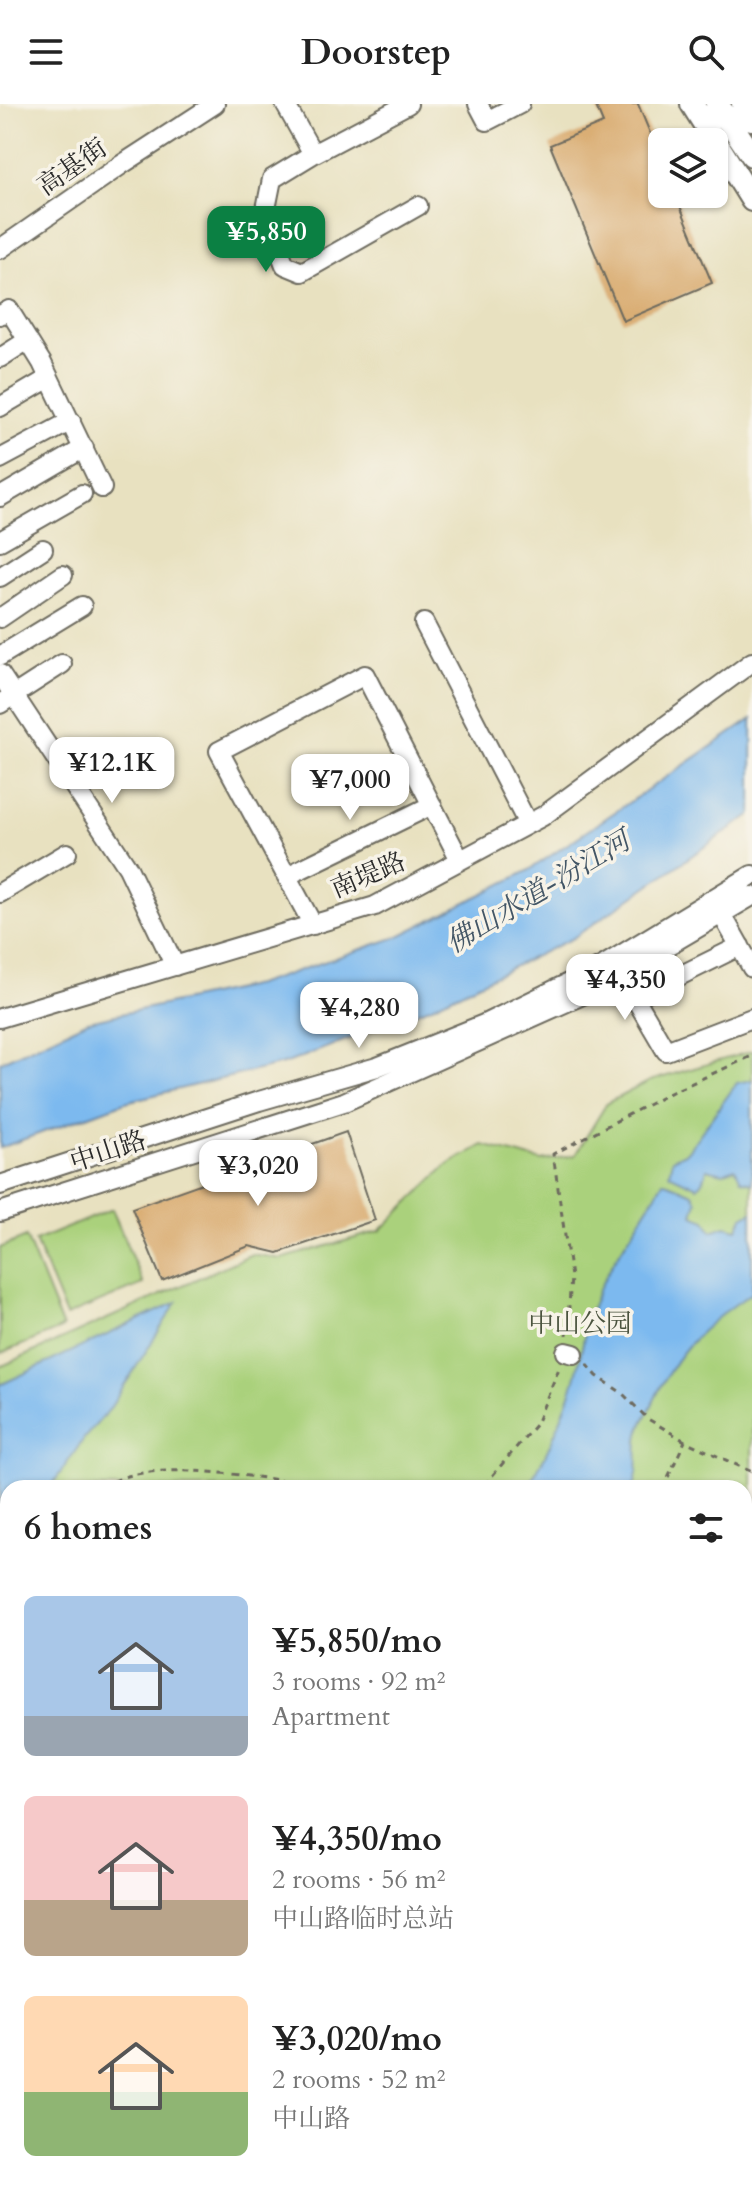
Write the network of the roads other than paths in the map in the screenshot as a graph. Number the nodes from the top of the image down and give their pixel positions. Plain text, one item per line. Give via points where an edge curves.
1 (215, 104) edge
2 (285, 104) edge
3 (408, 104) edge
4 (478, 104) edge
5 (520, 104) edge
6 (692, 104) edge
7 (717, 104) edge
8 (743, 104) edge
9 (752, 119) edge
10 (313, 154) junction
11 (752, 155) edge
12 (752, 200) edge
13 (418, 206) dead end
14 (0, 249) edge
15 (0, 315) edge
16 (28, 340) junction
17 (0, 358) edge
18 (49, 378) junction
19 (0, 407) edge
20 (71, 421) junction
21 (84, 448) junction
22 (0, 459) edge
23 (102, 488) dead end
24 (82, 494) dead end
25 (0, 497) edge
26 (0, 541) edge
27 (43, 549) dead end
28 (63, 575) dead end
29 (0, 577) edge
30 (82, 606) dead end
31 (0, 618) edge
32 (424, 623) dead end
33 (0, 656) edge
34 (752, 662) edge
35 (62, 664) dead end
36 (0, 674) edge
37 (8, 699) edge
38 (432, 805) junction
39 (528, 824) junction
40 (67, 853) dead end
41 (460, 860) junction
42 (752, 875) edge
43 (287, 876) junction
44 (0, 893) edge
45 (752, 896) edge
46 (717, 906) junction
47 (313, 925) junction
48 (740, 946) junction
49 (175, 966) junction
50 (752, 968) edge
51 (0, 1018) edge
52 (752, 1018) edge
53 (0, 1185) edge
54 (0, 1212) edge

1 - 14 street, 高基街
2 - 10 street
3 - 10 street
4 - 5 street via 487,121
6 - 12 main road
7 - 11 main road
8 - 9 main road
10 - 13 street via 272,179 265,214 285,265 302,272
15 - 16 street via 9,310
16 - 17 street
16 - 18 street
18 - 19 street
18 - 20 street
20 - 21 street
20 - 22 street
21 - 23 street
21 - 25 street
24 - 26 street
27 - 29 street
28 - 31 street
30 - 33 street
32 - 39 street
34 - 39 street, 南堤路
35 - 37 street
36 - 37 street
37 - 49 street via 128,868
38 - 41 street
38 - 43 street
38 - 43 street via 365,675 219,751
39 - 41 street, 南堤路
40 - 44 street
41 - 47 street, 南堤路 via 375,906
42 - 46 street, 中山路
43 - 47 street
45 - 46 street, 中山路
46 - 48 street
46 - 53 street, 中山路 via 484,1024 377,1067
46 - 54 street, 中山路 via 587,993 344,1102
47 - 49 street, 南堤路
48 - 50 street
48 - 52 street via 635,998 666,1051
49 - 51 street, 南堤路

